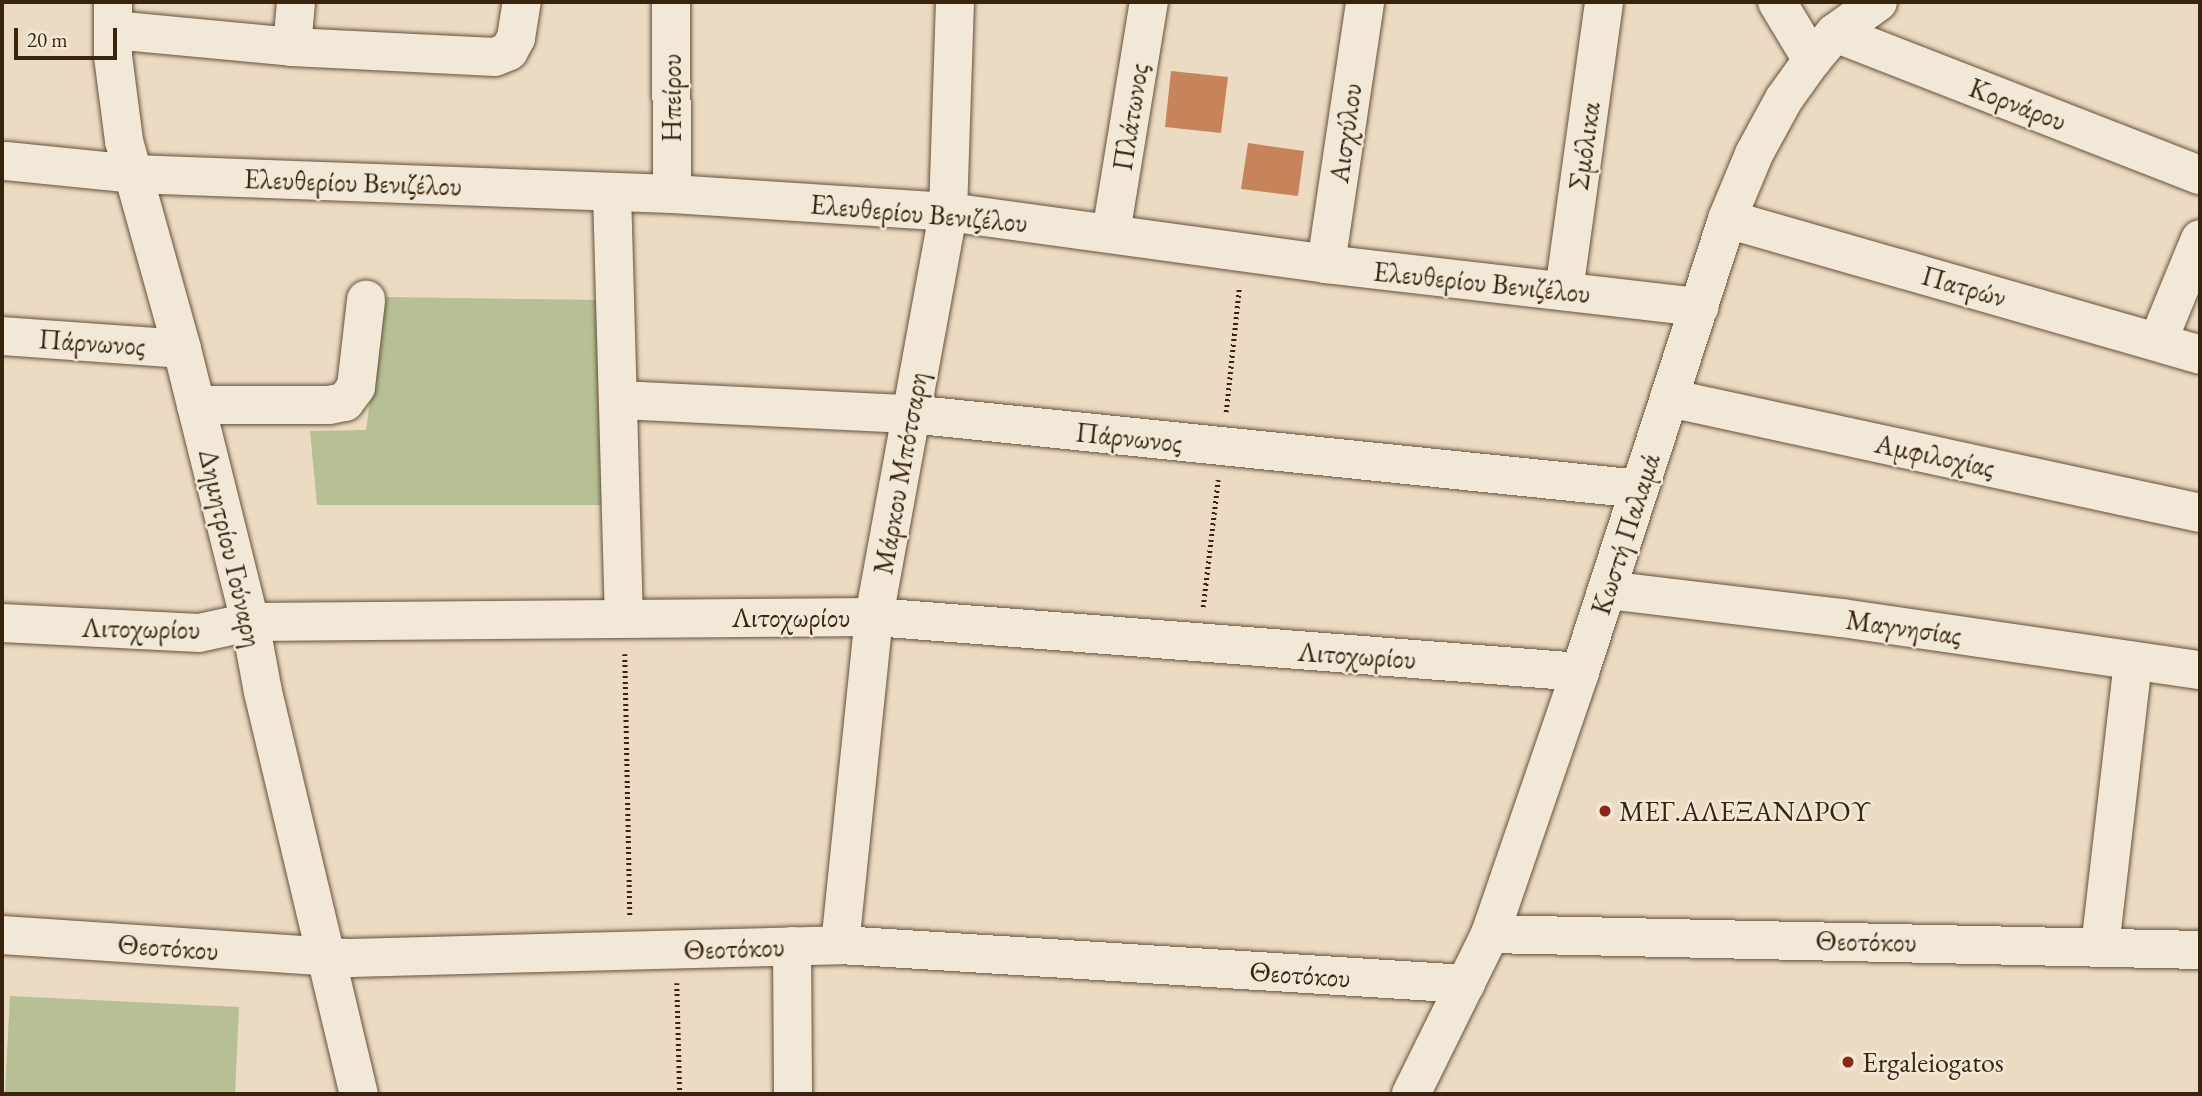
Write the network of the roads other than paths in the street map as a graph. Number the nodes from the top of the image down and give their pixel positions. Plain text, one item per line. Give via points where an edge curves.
1 (296, 2) edge
2 (522, 2) edge
3 (671, 2) edge
4 (955, 2) edge
5 (1149, 2) edge
6 (1364, 2) edge
7 (1604, 2) edge
8 (1777, 2) edge
9 (1878, 2) edge
10 (113, 16) edge
11 (1823, 46) junction
12 (292, 47) junction
13 (6, 161) dead end
14 (133, 174) junction
15 (2200, 176) edge
16 (612, 192) junction
17 (672, 194) junction
18 (948, 212) junction
19 (1727, 219) junction
20 (1111, 233) junction
21 (2200, 239) edge
22 (1326, 264) junction
23 (1564, 291) junction
24 (366, 300) dead end
25 (1700, 307) junction
26 (2, 336) edge
27 (2158, 341) junction
28 (182, 349) junction
29 (2200, 355) edge
30 (1669, 398) junction
31 (619, 400) junction
32 (196, 405) junction
33 (910, 414) junction
34 (1639, 489) junction
35 (2200, 513) edge
36 (1607, 590) junction
37 (624, 617) junction
38 (874, 617) junction
39 (250, 622) junction
40 (2, 623) edge
41 (2133, 661) junction
42 (2200, 670) edge
43 (1580, 672) junction
44 (1490, 934) junction
45 (2, 935) edge
46 (840, 945) junction
47 (792, 946) junction
48 (2100, 947) junction
49 (2200, 950) edge
50 (327, 958) junction
51 (1466, 985) junction
52 (359, 1094) edge
53 (793, 1094) edge
54 (1411, 1094) edge

1 - 12 street
2 - 12 street via 516,38 509,51 495,57
3 - 17 street, Ηπείρου
4 - 18 street, Μάρκου Μπότσαρη
5 - 20 street, Πλάτωνος
6 - 22 street, Αισχύλου
7 - 23 street, Σμόλικα
8 - 11 street
9 - 11 street, Κωστή Παλαμά
10 - 12 street
10 - 14 street, Δημητρίου Γούναρη via 118,109
11 - 15 street, Κορνάρου
11 - 19 street, Κωστή Παλαμά via 1784,100 1754,154
13 - 14 street, Ελευθερίου Βενιζέλου
14 - 16 street, Ελευθερίου Βενιζέλου
14 - 28 street, Δημητρίου Γούναρη
16 - 17 street, Ελευθερίου Βενιζέλου
16 - 31 street
17 - 18 street, Ελευθερίου Βενιζέλου
18 - 20 street, Ελευθερίου Βενιζέλου
18 - 33 street, Μάρκου Μπότσαρη
19 - 25 street, Κωστή Παλαμά
19 - 27 street, Πατρών
20 - 22 street, Ελευθερίου Βενιζέλου
21 - 27 street
22 - 23 street, Ελευθερίου Βενιζέλου
23 - 25 street, Ελευθερίου Βενιζέλου
24 - 32 street via 356,387 345,402
25 - 30 street, Κωστή Παλαμά
26 - 28 street, Πάρνωνος
27 - 29 street, Πατρών
28 - 32 street, Δημητρίου Γούναρη
30 - 34 street, Κωστή Παλαμά
30 - 35 street, Αμφιλοχίας
31 - 33 street, Πάρνωνος
31 - 37 street
32 - 39 street, Δημητρίου Γούναρη
33 - 34 street, Πάρνωνος
33 - 38 street, Μάρκου Μπότσαρη
34 - 36 street, Κωστή Παλαμά
36 - 41 street, Μαγνησίας via 1842,618
36 - 43 street, Κωστή Παλαμά
37 - 38 street, Λιτοχωρίου
37 - 39 street, Λιτοχωρίου
38 - 43 street, Λιτοχωρίου
38 - 46 street, Μάρκου Μπότσαρη
39 - 40 street, Λιτοχωρίου via 200,633
39 - 50 street, Δημητρίου Γούναρη
41 - 42 street, Μαγνησίας
41 - 48 street
43 - 44 street, Κωστή Παλαμά
44 - 48 street, Θεοτόκου
44 - 51 street, Κωστή Παλαμά
45 - 50 street, Θεοτόκου
46 - 47 street, Θεοτόκου
46 - 51 street, Θεοτόκου
47 - 50 street, Θεοτόκου
47 - 53 street
48 - 49 street, Θεοτόκου
50 - 52 street, Δημητρίου Γούναρη
51 - 54 street, Κωστή Παλαμά

